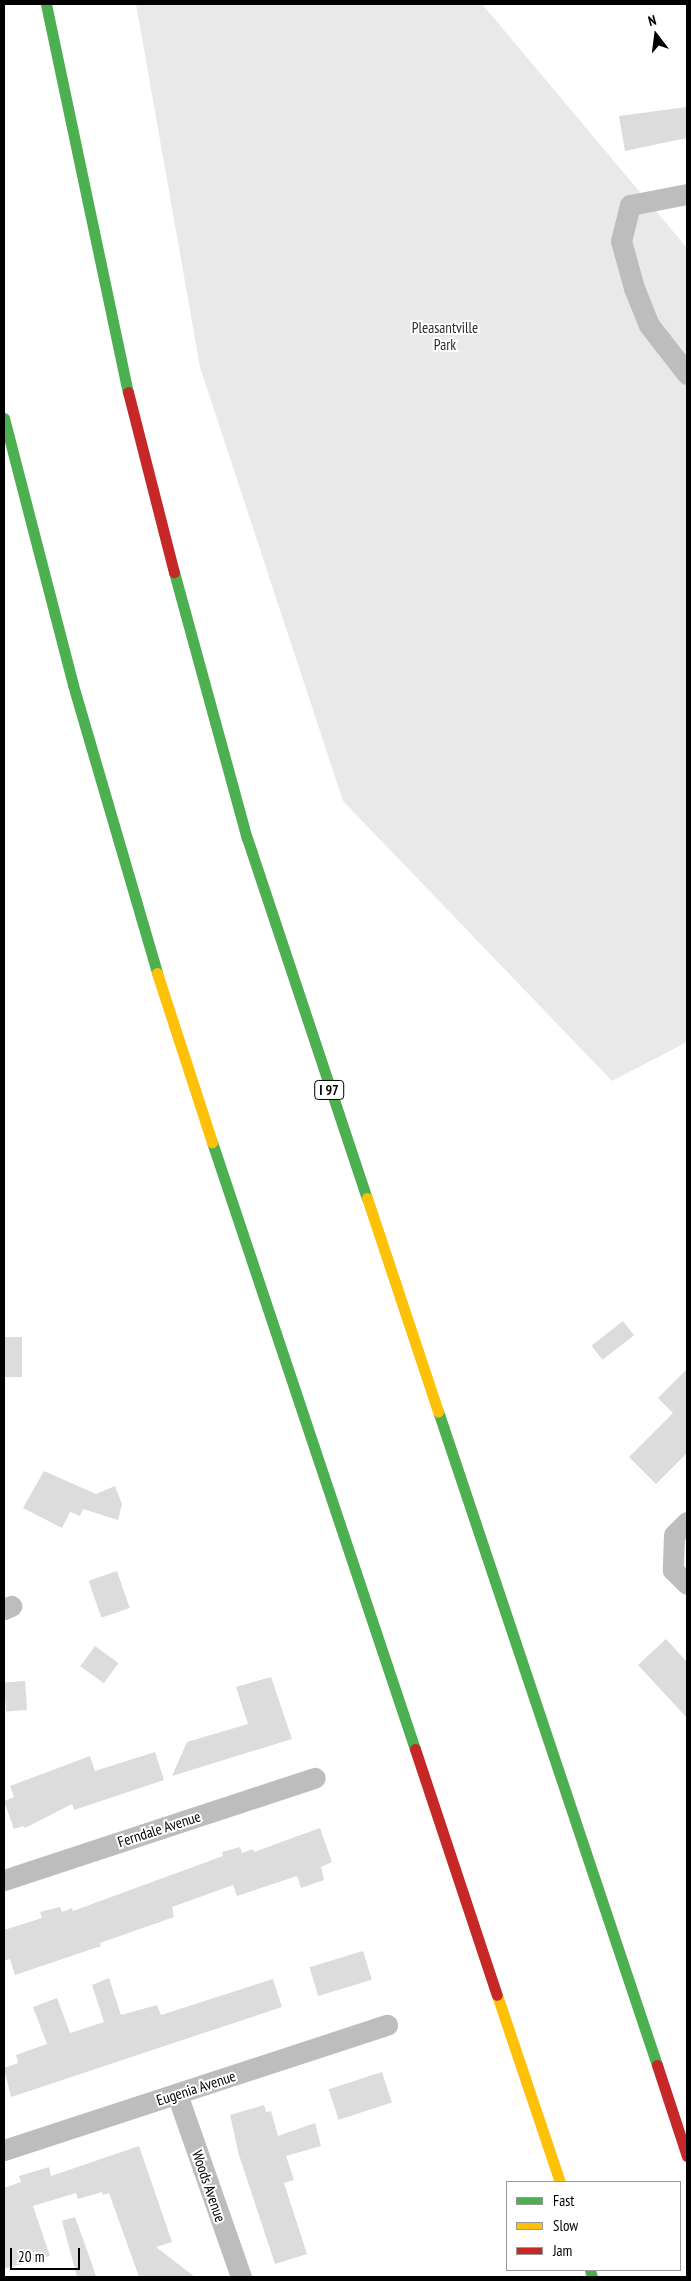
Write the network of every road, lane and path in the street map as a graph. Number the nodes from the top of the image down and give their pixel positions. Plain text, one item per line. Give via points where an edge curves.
1 (46, 4) edge
2 (687, 194) edge
3 (687, 374) edge
4 (4, 418) edge
5 (687, 1522) edge
6 (680, 1577) edge
7 (315, 1778) dead end
8 (4, 1880) edge
9 (387, 2025) dead end
10 (177, 2094) junction
11 (4, 2150) edge
12 (687, 2156) edge
13 (560, 2181) edge
14 (240, 2277) edge

1 - 12 highway, I 97 via 104,290 150,486 248,838
2 - 3 street via 630,205 621,241 649,326
4 - 13 highway via 72,684 175,1033
5 - 6 street via 674,1535
7 - 8 street, Ferndale Avenue
9 - 10 street, Eugenia Avenue
10 - 11 street, Eugenia Avenue
10 - 14 street, Woods Avenue

